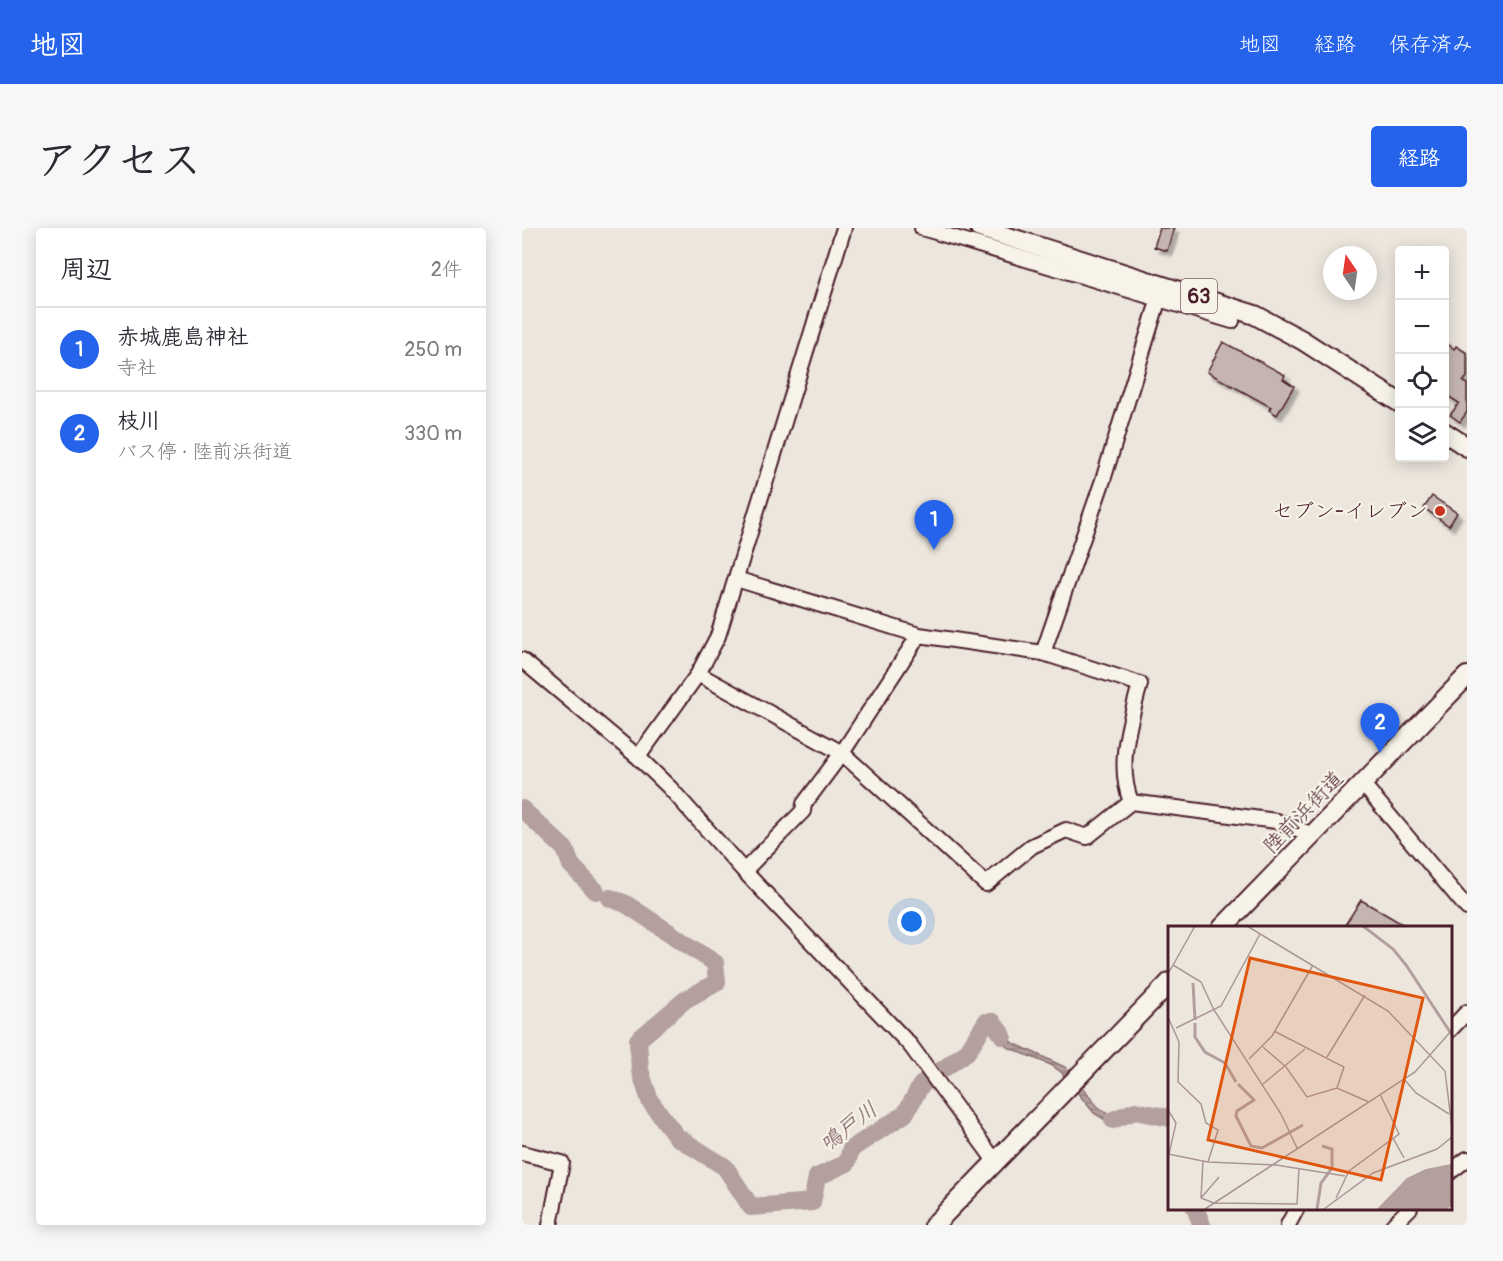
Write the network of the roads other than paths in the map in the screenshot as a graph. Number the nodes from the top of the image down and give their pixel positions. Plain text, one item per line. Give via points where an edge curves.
1 (844, 228) edge
2 (922, 228) edge
3 (980, 228) edge
4 (1161, 292) junction
5 (1233, 321) dead end
6 (1395, 400) edge
7 (1449, 435) edge
8 (1467, 447) edge
9 (736, 579) junction
10 (919, 635) junction
11 (1043, 653) junction
12 (522, 660) edge
13 (698, 674) junction
14 (1467, 676) edge
15 (842, 753) junction
16 (638, 756) junction
17 (1362, 783) junction
18 (1131, 802) junction
19 (1311, 834) junction
20 (744, 871) junction
21 (1467, 908) edge
22 (1224, 926) edge
23 (1168, 983) edge
24 (1467, 1012) edge
25 (1452, 1028) edge
26 (522, 1153) edge
27 (1467, 1158) edge
28 (995, 1161) junction
29 (1452, 1170) edge
30 (1296, 1210) edge
31 (1409, 1210) edge
32 (550, 1225) edge
33 (933, 1225) edge
34 (1288, 1225) edge
35 (1393, 1225) edge

1 - 9 street
2 - 4 street
3 - 4 main road, 63
4 - 5 street
4 - 6 main road, 63 via 1232,307 1282,328
4 - 11 street via 1103,480
7 - 8 main road
9 - 10 street
9 - 13 street via 718,636
10 - 11 street
10 - 15 street
11 - 18 street via 1140,684 1128,728 1123,769
12 - 16 street
13 - 15 street
13 - 16 street
14 - 17 main road, 陸前浜街道
15 - 18 street via 986,884 1032,846 1066,830 1087,837
15 - 20 street via 804,804 803,811
16 - 20 street
17 - 19 main road, 陸前浜街道
17 - 21 street
18 - 19 street via 1276,821
19 - 22 main road, 陸前浜街道
20 - 28 street via 870,1001 935,1076
23 - 28 main road
24 - 25 street
26 - 32 street via 562,1163
27 - 29 street
28 - 33 main road
30 - 34 street
31 - 35 street

